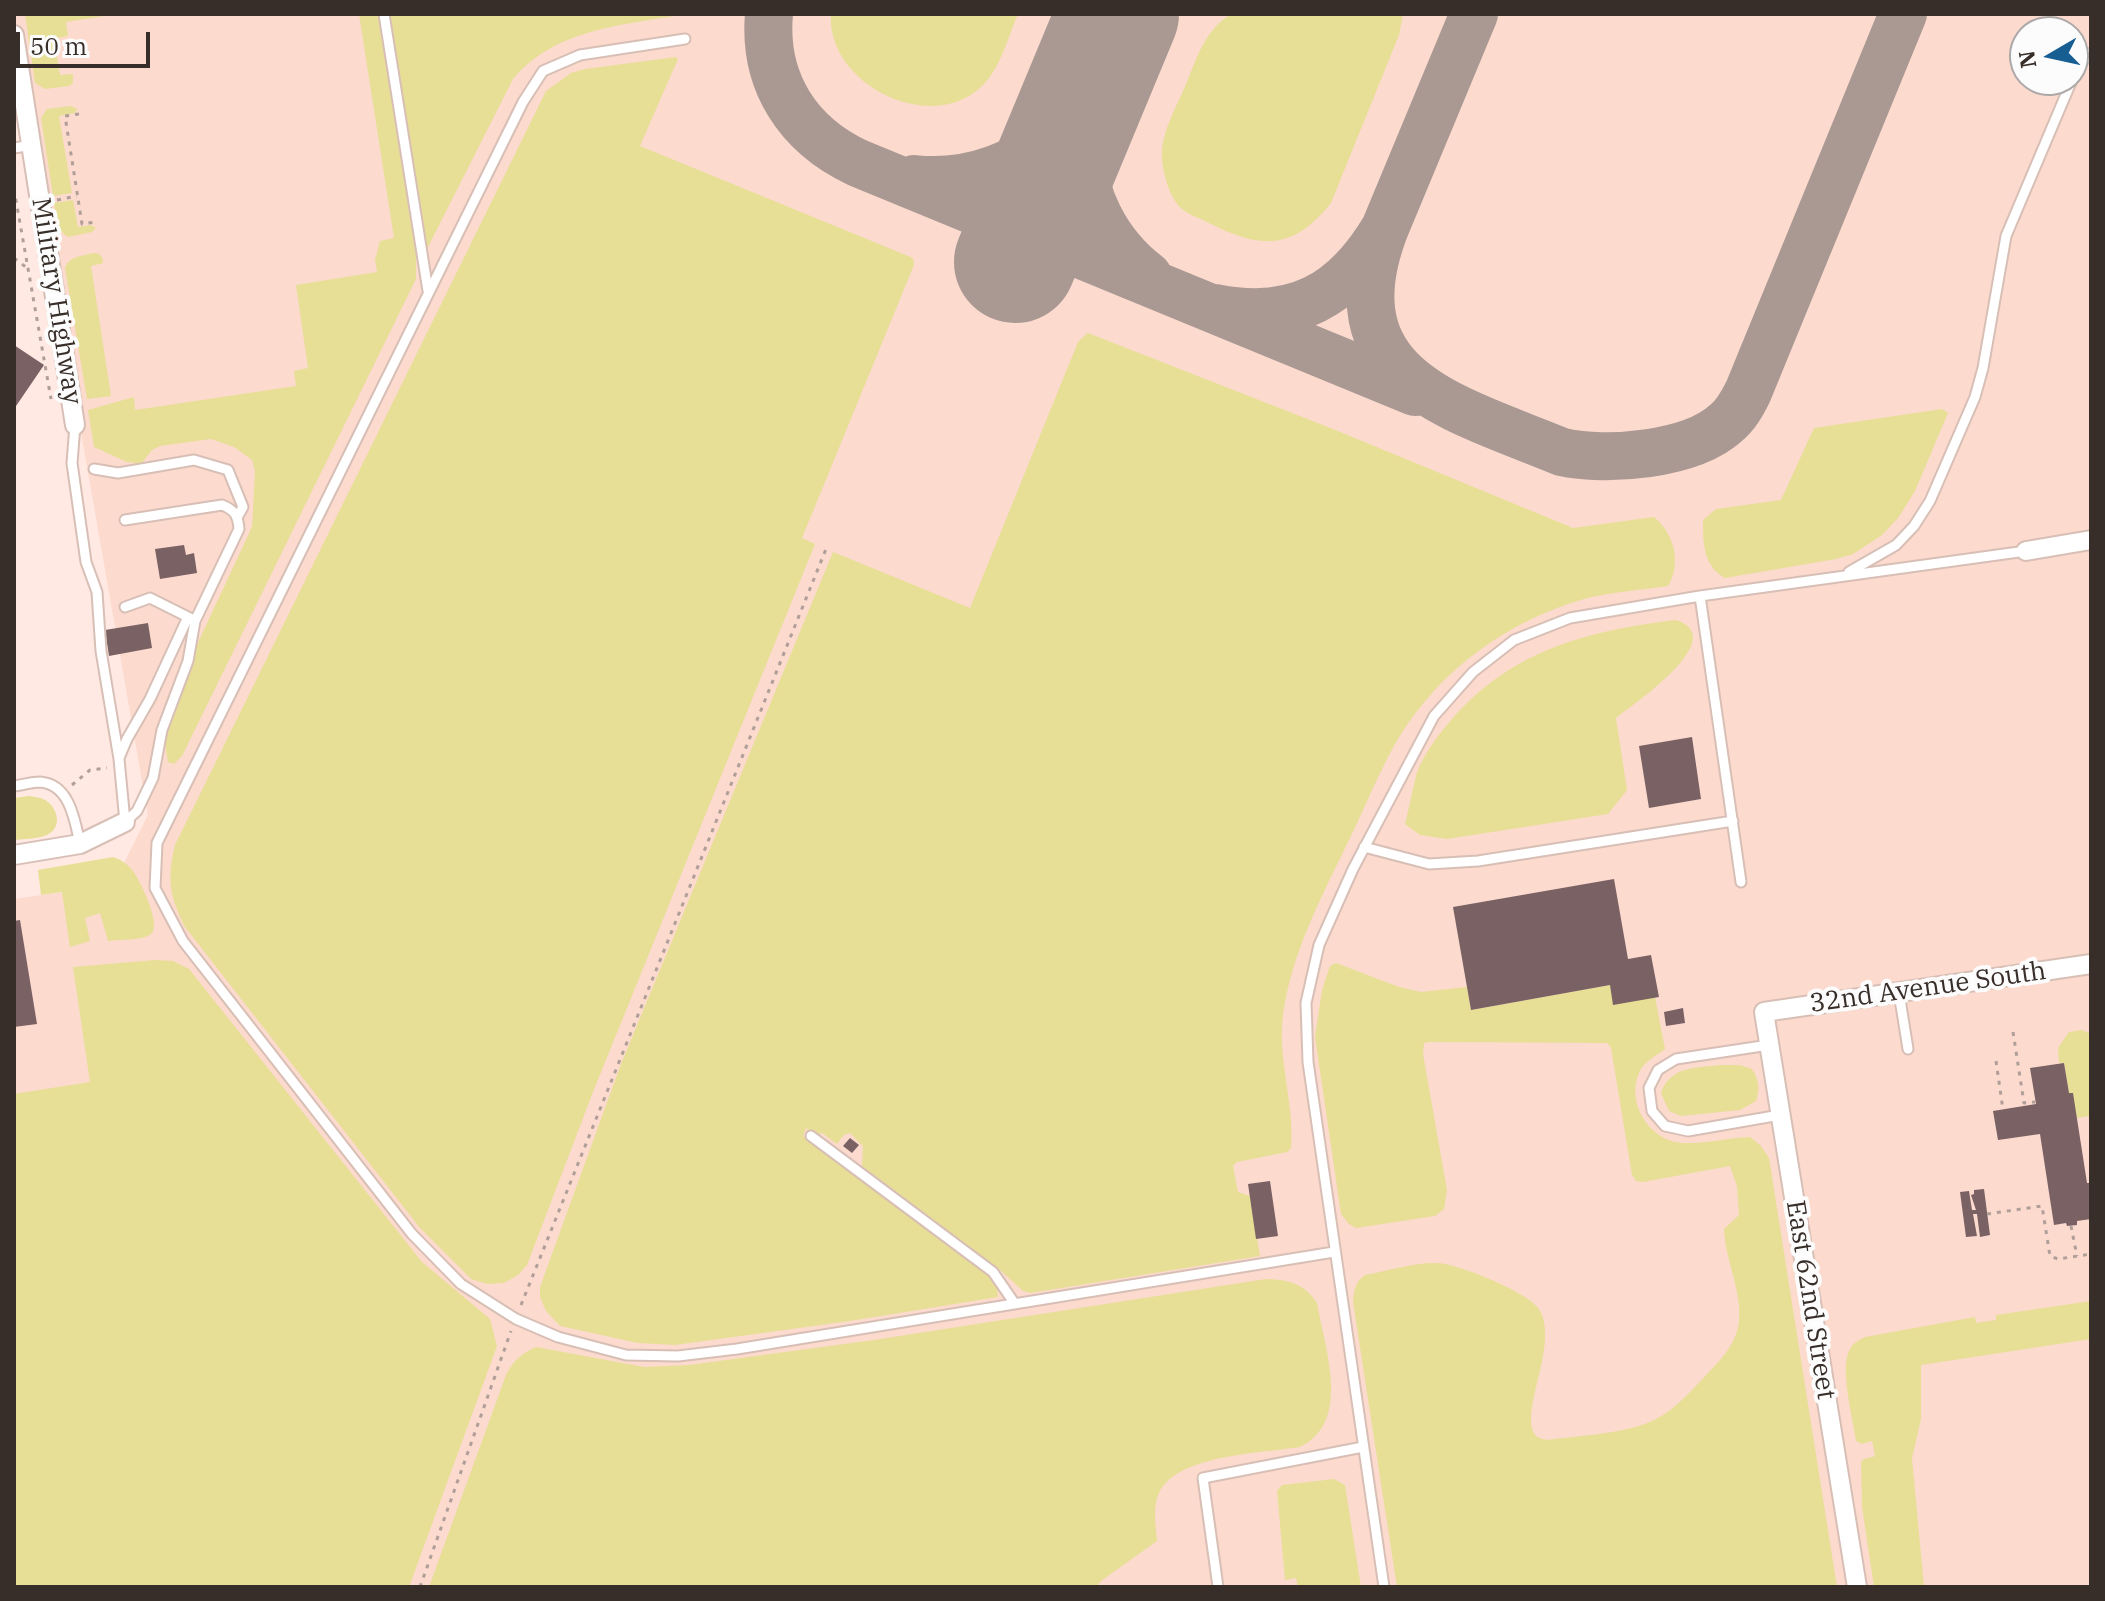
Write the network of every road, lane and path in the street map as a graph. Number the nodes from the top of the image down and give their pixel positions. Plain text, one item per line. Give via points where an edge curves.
1 (384, 14) edge
2 (14, 35) edge
3 (685, 39) dead end
4 (2065, 96) edge
5 (79, 114) dead end
6 (22, 138) edge
7 (14, 189) edge
8 (95, 222) dead end
9 (14, 258) edge
10 (27, 268) junction
11 (428, 291) junction
12 (52, 403) dead end
13 (75, 425) joint
14 (94, 469) dead end
15 (238, 516) junction
16 (125, 520) dead end
17 (2091, 540) edge
18 (826, 549) dead end
19 (2026, 551) joint
20 (1837, 577) junction
21 (1700, 596) junction
22 (125, 607) dead end
23 (191, 619) junction
24 (119, 759) junction
25 (109, 767) dead end
26 (14, 786) edge
27 (64, 794) junction
28 (1733, 821) junction
29 (125, 822) junction
30 (80, 844) junction
31 (1364, 847) junction
32 (14, 855) edge
33 (1741, 882) dead end
34 (2091, 964) edge
35 (1899, 993) junction
36 (1764, 1012) joint
37 (2013, 1032) dead end
38 (1769, 1045) junction
39 (1908, 1049) dead end
40 (1996, 1061) dead end
41 (2035, 1102) dead end
42 (2003, 1110) dead end
43 (1780, 1115) junction
44 (811, 1136) dead end
45 (1987, 1214) dead end
46 (2071, 1226) dead end
47 (1334, 1252) junction
48 (2091, 1254) edge
49 (2077, 1256) junction
50 (1015, 1304) junction
51 (516, 1319) junction
52 (1363, 1447) junction
53 (420, 1587) edge
54 (1218, 1587) edge
55 (1384, 1587) edge
56 (1857, 1587) edge

1 - 11 lane
2 - 6 street, Military Highway
3 - 11 lane via 580,55 543,71
4 - 20 lane via 2006,236 1975,397 1930,501 1896,545
5 - 8 path via 65,116 82,224
6 - 13 street, Military Highway
7 - 10 path
9 - 10 path
10 - 12 path
11 - 51 lane via 157,843 155,888 183,941 412,1234 461,1284
13 - 24 lane via 72,463 86,562 97,592
14 - 15 lane via 118,473 194,460 228,470 243,507
15 - 16 lane via 222,505
15 - 23 lane via 233,543
17 - 19 street
18 - 51 path
19 - 20 lane
20 - 21 lane
21 - 28 lane
21 - 31 lane via 1570,618 1514,640 1473,672 1434,716
22 - 23 lane via 150,598
23 - 24 lane
23 - 29 lane via 188,661 162,730 153,778 137,811
24 - 29 lane
25 - 27 path via 90,770
26 - 27 lane via 42,782
27 - 30 lane
28 - 31 lane via 1442,864
28 - 33 lane
29 - 30 street
30 - 32 street
31 - 47 lane via 1319,945 1306,1003 1308,1062
34 - 35 street, 32nd Avenue South
35 - 36 street, 32nd Avenue South
35 - 39 lane
36 - 38 street, East 62nd Street
37 - 41 path via 2024,1103
38 - 43 street, East 62nd Street
38 - 43 lane via 1676,1059 1658,1070 1649,1088 1652,1111 1665,1126 1688,1131
40 - 42 path
43 - 56 street, East 62nd Street
44 - 50 lane via 993,1272
45 - 49 path via 2042,1206 2050,1256
46 - 49 path
47 - 50 lane
47 - 52 lane
48 - 49 path
50 - 51 lane via 678,1356 626,1355 558,1337
51 - 53 path
52 - 54 lane via 1203,1478
52 - 55 lane

